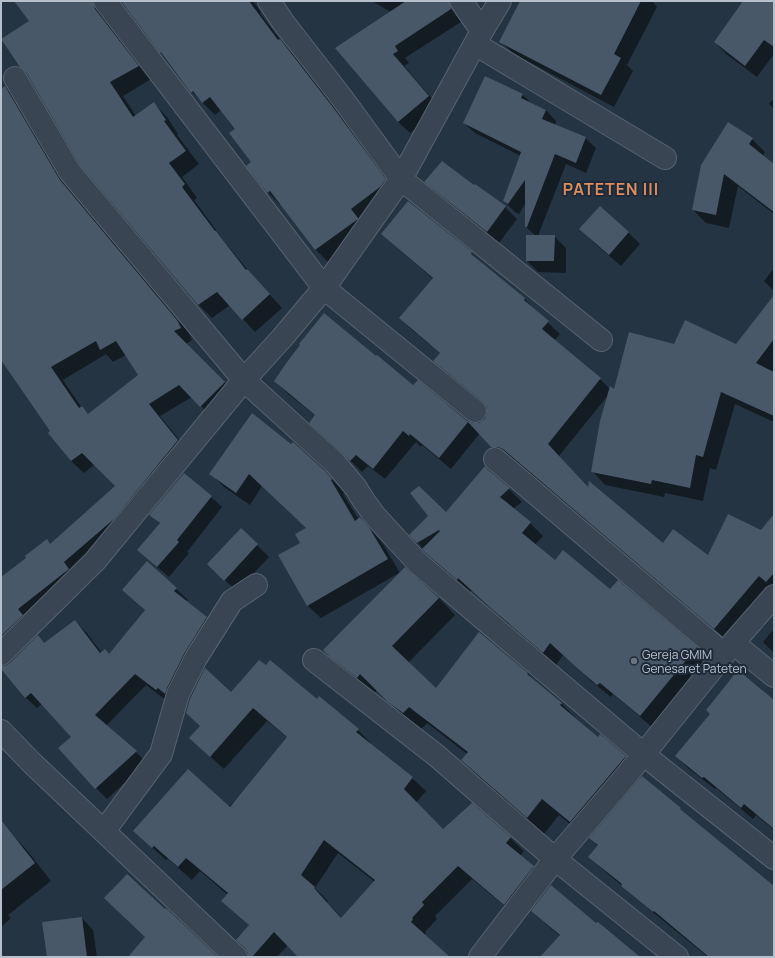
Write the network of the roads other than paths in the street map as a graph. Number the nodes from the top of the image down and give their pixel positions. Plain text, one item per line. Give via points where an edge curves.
1 (105, 1) edge
2 (269, 1) edge
3 (461, 1) edge
4 (500, 1) edge
5 (478, 38) junction
6 (15, 78) dead end
7 (665, 158) dead end
8 (401, 179) junction
9 (324, 288) junction
10 (601, 340) dead end
11 (244, 380) junction
12 (475, 411) dead end
13 (494, 459) dead end
14 (256, 585) dead end
15 (774, 596) edge
16 (729, 649) junction
17 (1, 654) edge
18 (314, 660) dead end
19 (774, 676) edge
20 (1, 731) edge
21 (643, 754) junction
22 (104, 831) junction
23 (774, 858) edge
24 (555, 859) junction
25 (236, 957) edge
26 (480, 957) edge
27 (677, 957) edge

1 - 9 street
2 - 8 street
3 - 5 street
4 - 5 street
5 - 7 street
5 - 8 street
6 - 11 street via 70,172
8 - 9 street
8 - 10 street
9 - 11 street
9 - 12 street
11 - 17 street via 96,561
11 - 21 street via 335,463 375,516 419,564
13 - 16 street
14 - 22 street via 232,601 196,658 178,694 161,754
15 - 16 street
16 - 19 street
16 - 21 street
18 - 24 street via 437,756
20 - 22 street
21 - 23 street
21 - 24 street
22 - 25 street
24 - 26 street
24 - 27 street

